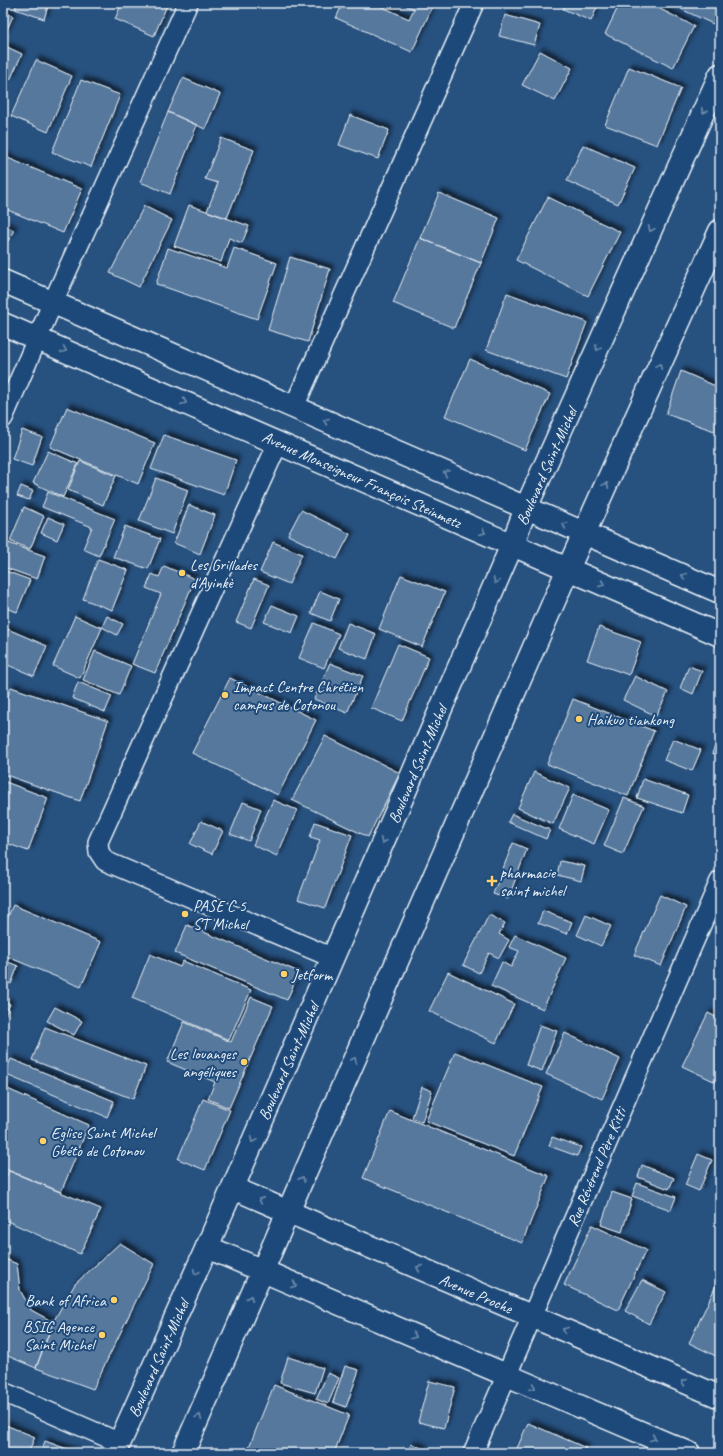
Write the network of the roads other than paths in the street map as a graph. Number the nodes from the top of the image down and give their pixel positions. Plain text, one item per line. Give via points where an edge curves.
1 (188, 3) edge
2 (474, 3) edge
3 (720, 75) edge
4 (720, 231) edge
5 (3, 281) edge
6 (53, 302) junction
7 (3, 324) edge
8 (37, 338) junction
9 (294, 407) junction
10 (3, 418) edge
11 (278, 443) junction
12 (526, 508) junction
13 (585, 533) junction
14 (512, 545) junction
15 (568, 569) junction
16 (720, 592) edge
17 (720, 635) edge
18 (720, 881) edge
19 (332, 958) junction
20 (232, 1188) junction
21 (288, 1212) junction
22 (207, 1247) junction
23 (262, 1271) junction
24 (531, 1316) junction
25 (506, 1375) junction
26 (3, 1392) edge
27 (720, 1397) edge
28 (118, 1448) edge
29 (183, 1453) edge
30 (472, 1453) edge
31 (689, 1453) edge

1 - 6 street
2 - 9 street
3 -> 12 main road, Boulevard Saint-Michel
13 -> 4 main road
5 - 6 main road
6 - 8 street
6 - 9 main road
7 - 8 main road, Avenue Monseigneur François Steinmetz
8 - 10 street
8 -> 11 main road, Avenue Monseigneur François Steinmetz
12 -> 9 main road
11 -> 14 main road, Avenue Monseigneur François Steinmetz
11 - 19 street via 98,842 99,852 105,861
13 -> 12 main road
12 - 14 main road, Boulevard Saint-Michel
13 - 15 main road
16 -> 13 main road
14 - 15 main road, Avenue Monseigneur François Steinmetz
14 -> 19 main road, Boulevard Saint-Michel
15 -> 17 main road, Avenue Monseigneur François Steinmetz
21 -> 15 main road
18 - 24 street, Rue Révérend Père Kitti
19 -> 20 main road, Boulevard Saint-Michel
21 -> 20 main road, Avenue Proche
20 - 22 main road, Boulevard Saint-Michel
21 - 23 main road
24 -> 21 main road, Avenue Proche
22 - 23 main road
22 -> 28 main road, Boulevard Saint-Michel
23 -> 25 main road
29 -> 23 main road
24 - 25 street, Rue Révérend Père Kitti
27 -> 24 main road, Avenue Proche
25 - 30 street, Rue Révérend Père Kitti
25 -> 31 main road
26 - 28 street

